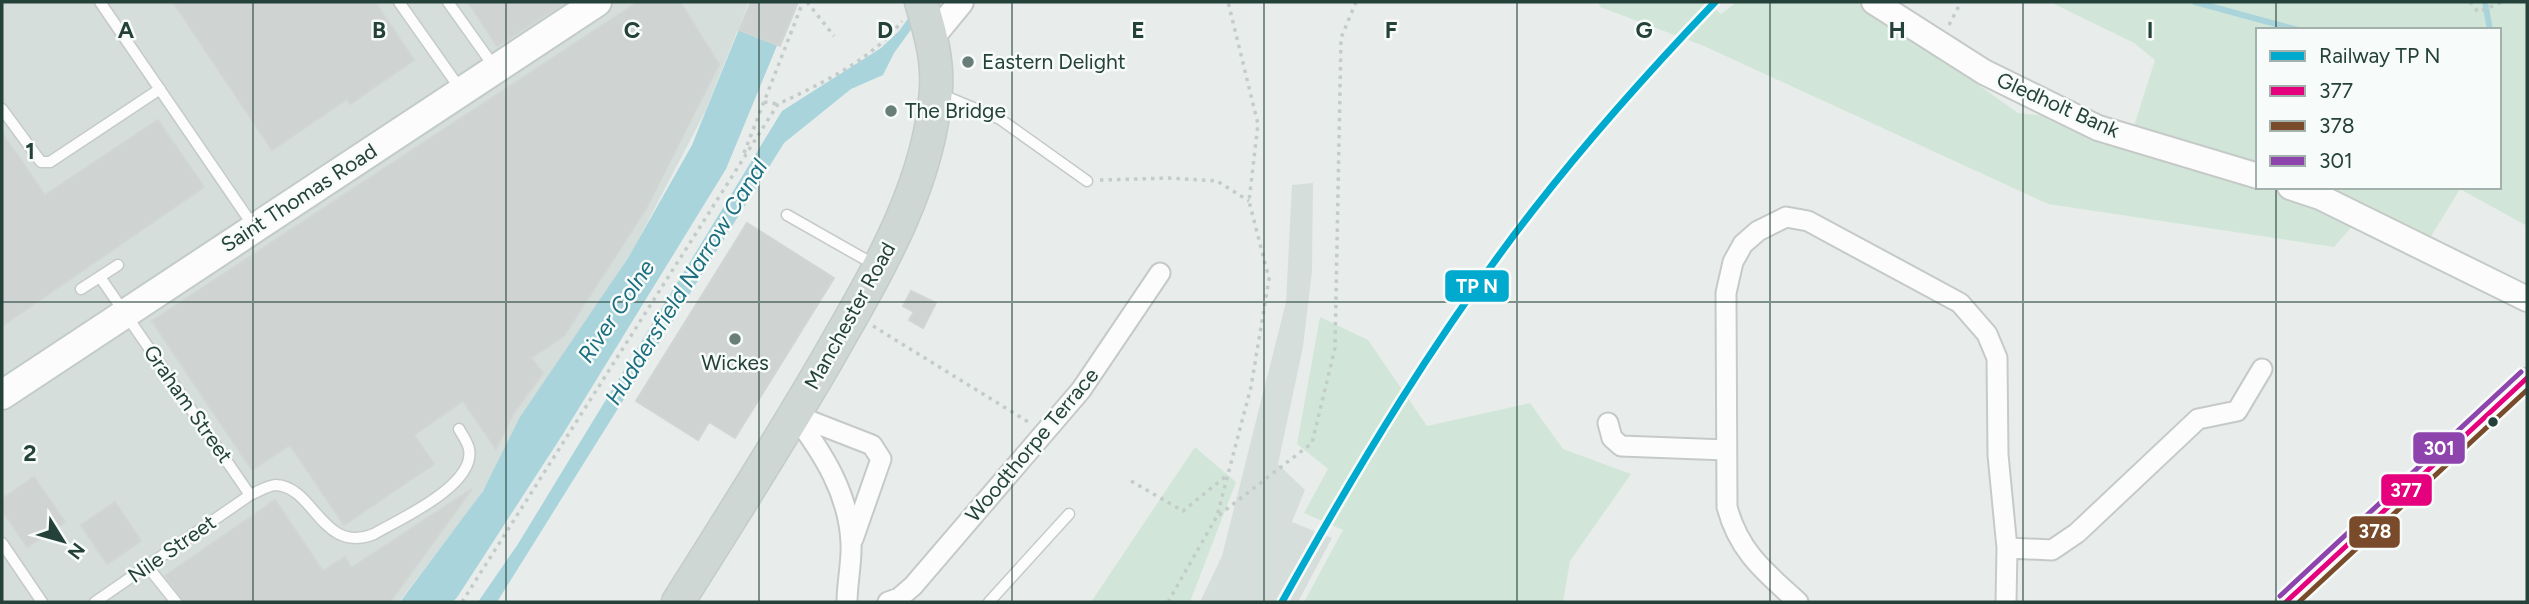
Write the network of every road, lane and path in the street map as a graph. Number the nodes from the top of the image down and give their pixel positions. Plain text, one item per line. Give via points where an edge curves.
1 (100, 2) edge
2 (399, 2) edge
3 (448, 2) edge
4 (597, 2) edge
5 (805, 2) edge
6 (961, 2) edge
7 (1228, 2) edge
8 (1356, 2) edge
9 (1874, 2) edge
10 (2470, 2) edge
11 (2500, 3) edge
12 (922, 21) edge
13 (834, 36) dead end
14 (496, 68) junction
15 (160, 89) junction
16 (461, 91) junction
17 (936, 93) junction
18 (764, 102) junction
19 (778, 104) junction
20 (2, 109) edge
21 (740, 162) junction
22 (2256, 175) edge
23 (1087, 181) joint
24 (2296, 189) edge
25 (1249, 201) junction
26 (787, 215) dead end
27 (254, 227) junction
28 (118, 265) dead end
29 (879, 267) junction
30 (1160, 273) dead end
31 (100, 277) junction
32 (81, 289) dead end
33 (2527, 299) edge
34 (125, 313) junction
35 (853, 314) junction
36 (2262, 369) dead end
37 (2527, 378) edge
38 (2, 395) edge
39 (794, 415) junction
40 (1608, 423) dead end
41 (459, 429) dead end
42 (1046, 433) junction
43 (1726, 450) junction
44 (1228, 475) junction
45 (1131, 481) dead end
46 (250, 495) junction
47 (1069, 514) dead end
48 (1217, 516) junction
49 (2, 543) edge
50 (852, 544) junction
51 (2007, 548) junction
52 (147, 566) junction
53 (42, 602) edge
54 (94, 602) edge
55 (177, 602) edge
56 (462, 602) edge
57 (678, 602) edge
58 (847, 602) edge
59 (888, 602) edge
60 (989, 602) edge
61 (1168, 602) edge
62 (1798, 602) edge
63 (2006, 602) edge
64 (2286, 602) edge

1 - 15 lane
2 - 16 lane
3 - 14 lane
4 - 14 main road, Saint Thomas Road
5 - 13 path
5 - 18 path
6 - 12 street
7 - 25 path via 1258,124
8 - 48 path via 1341,38 1335,350 1312,443
9 - 22 street, Gledholt Bank via 1984,72 2098,128
10 - 11 path via 2477,12
12 - 17 main road, Manchester Road
12 - 19 path via 818,85
14 - 16 main road, Saint Thomas Road
15 - 20 lane via 50,162 41,162
15 - 27 lane
16 - 27 main road, Saint Thomas Road
17 - 23 lane via 1000,119
17 - 29 main road, Manchester Road via 918,176
18 - 19 path
18 - 21 path
19 - 21 path
21 - 56 path
23 - 25 path via 1217,181
24 - 33 street
25 - 44 path via 1269,279 1251,387
26 - 29 lane
27 - 34 main road, Saint Thomas Road
28 - 31 lane
29 - 35 main road, Manchester Road
30 - 42 street, Woodthorpe Terrace via 1081,390
31 - 32 lane
31 - 34 lane, Graham Street
34 - 38 main road, Saint Thomas Road
34 - 46 lane, Graham Street
35 - 39 main road, Manchester Road
35 - 42 path
36 - 51 street via 2237,411 2198,419 2077,533 2052,550
37 - 64 street
39 - 50 street via 831,471
39 - 50 street via 872,445 881,459
39 - 57 main road, Manchester Road
40 - 43 street via 1612,438 1621,446
41 - 46 lane via 469,448 466,473 453,486 363,539 347,538 328,527 287,488 274,485
42 - 59 street, Woodthorpe Terrace via 913,586
43 - 51 street via 1726,293 1732,262 1743,244 1770,222 1786,217 1808,221 1960,303 1987,334 1997,358 1998,455
43 - 62 street via 1727,507 1734,532 1754,561
44 - 45 path via 1184,512
44 - 48 path
46 - 52 lane, Nile Street
47 - 60 lane
48 - 61 path
49 - 53 lane
50 - 58 street
51 - 63 street
52 - 54 lane, Nile Street
52 - 55 lane

